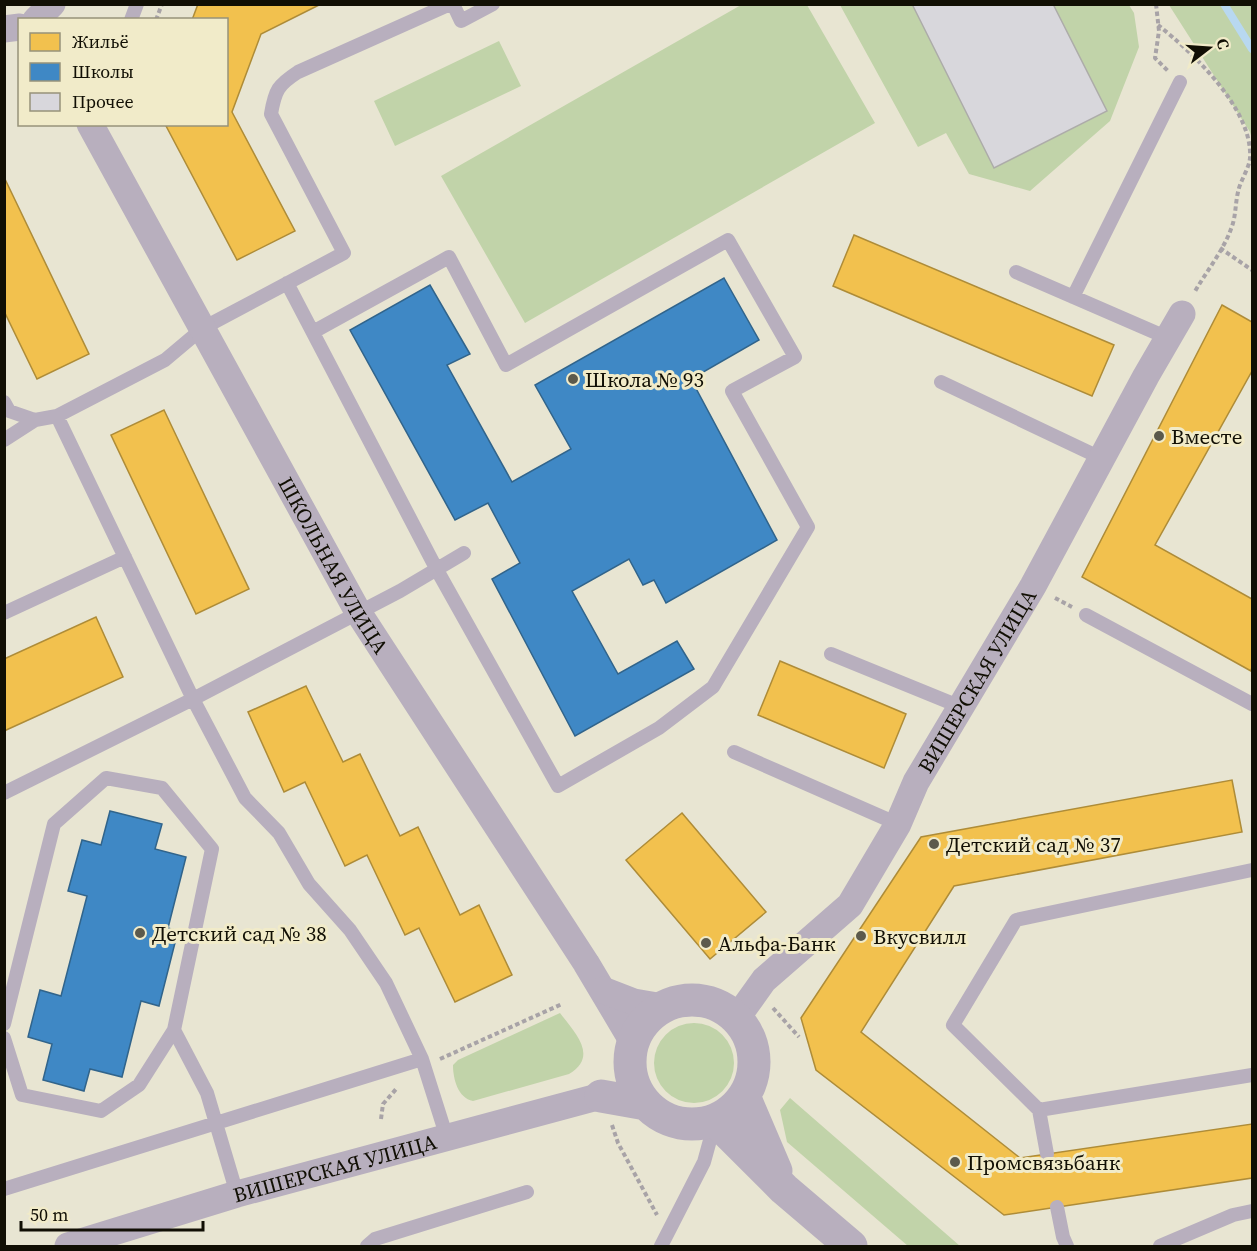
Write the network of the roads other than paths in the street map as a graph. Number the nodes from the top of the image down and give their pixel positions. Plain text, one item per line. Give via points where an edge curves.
1 (452, 4) edge
2 (493, 4) edge
3 (1180, 82) road end
4 (91, 126) edge
5 (1016, 272) dead end
6 (287, 283) junction
7 (1073, 297) junction
8 (1182, 314) road end
9 (204, 328) junction
10 (313, 332) junction
11 (1168, 338) junction
12 (941, 382) dead end
13 (4, 402) edge
14 (57, 416) junction
15 (35, 420) junction
16 (4, 440) edge
17 (1103, 459) junction
18 (464, 553) dead end
19 (125, 557) junction
20 (437, 570) junction
21 (357, 612) junction
22 (4, 613) edge
23 (1086, 615) road end
24 (831, 654) dead end
25 (193, 699) junction
26 (1252, 704) edge
27 (961, 708) junction
28 (734, 752) dead end
29 (4, 793) edge
30 (898, 824) junction
31 (1252, 870) edge
32 (603, 990) junction
33 (663, 1007) junction
34 (736, 1019) junction
35 (4, 1024) edge
36 (174, 1030) junction
37 (4, 1038) edge
38 (631, 1054) junction
39 (422, 1059) junction
40 (1252, 1076) edge
41 (601, 1096) junction
42 (744, 1096) junction
43 (646, 1104) junction
44 (1039, 1110) junction
45 (715, 1119) junction
46 (216, 1124) junction
47 (447, 1138) junction
48 (1047, 1154) dead end
49 (4, 1189) edge
50 (784, 1189) junction
51 (527, 1192) dead end
52 (237, 1194) junction
53 (1057, 1207) dead end
54 (1252, 1210) edge
55 (664, 1240) edge
56 (68, 1246) edge
57 (367, 1246) edge
58 (851, 1246) edge
59 (1067, 1246) edge
60 (1160, 1246) edge

1 - 2 lane via 461,21
1 - 6 lane via 281,83 271,114 344,253
3 - 7 lane
4 - 9 street, ШКОЛЬНАЯ УЛИЦА
5 - 7 lane
6 - 9 lane
6 - 10 lane
7 - 11 lane
8 - 11 street, ВИШЕРСКАЯ УЛИЦА
9 - 14 lane via 165,360
9 - 21 street, ШКОЛЬНАЯ УЛИЦА
10 - 20 lane
10 - 20 lane via 449,257 506,365 728,240 795,357 732,391 808,527 713,687 659,728 558,786
11 - 17 street, ВИШЕРСКАЯ УЛИЦА
12 - 17 lane
13 - 15 lane via 9,411
14 - 15 lane
14 - 19 lane
15 - 16 lane
17 - 27 street, ВИШЕРСКАЯ УЛИЦА
18 - 20 lane
19 - 22 lane
19 - 25 lane
20 - 21 lane
21 - 25 lane
21 - 32 street, ШКОЛЬНАЯ УЛИЦА
23 - 26 lane
24 - 27 lane
25 - 29 lane
25 - 39 lane via 245,798 279,833 309,884 350,930 386,983
27 - 30 street, ВИШЕРСКАЯ УЛИЦА via 916,782
28 - 30 lane
30 - 34 street, ВИШЕРСКАЯ УЛИЦА via 850,905 764,980
31 - 44 lane via 1016,920 953,1025
32 - 33 street via 634,1002
32 - 38 street, ШКОЛЬНАЯ УЛИЦА
33 - 34 street via 693,1000 709,1002
33 - 38 street via 645,1022
34 - 42 street via 751,1043 754,1061
35 - 36 lane via 54,824 106,778 162,788 212,849
36 - 37 lane via 140,1085 101,1111 22,1095
36 - 46 lane via 207,1093
38 - 41 street, ВИШЕРСКАЯ УЛИЦА
38 - 43 street via 635,1087
39 - 46 lane
39 - 47 lane
40 - 44 lane
41 - 43 street, ВИШЕРСКАЯ УЛИЦА
41 - 47 street, ВИШЕРСКАЯ УЛИЦА
42 - 45 street
42 - 50 street
43 - 45 street via 657,1114 683,1124
44 - 48 lane
45 - 50 street
45 - 55 lane via 704,1162
46 - 49 lane
46 - 52 lane
47 - 52 street, ВИШЕРСКАЯ УЛИЦА
50 - 58 street
51 - 57 lane via 375,1239
52 - 56 street, ВИШЕРСКАЯ УЛИЦА
53 - 59 lane
54 - 60 lane

